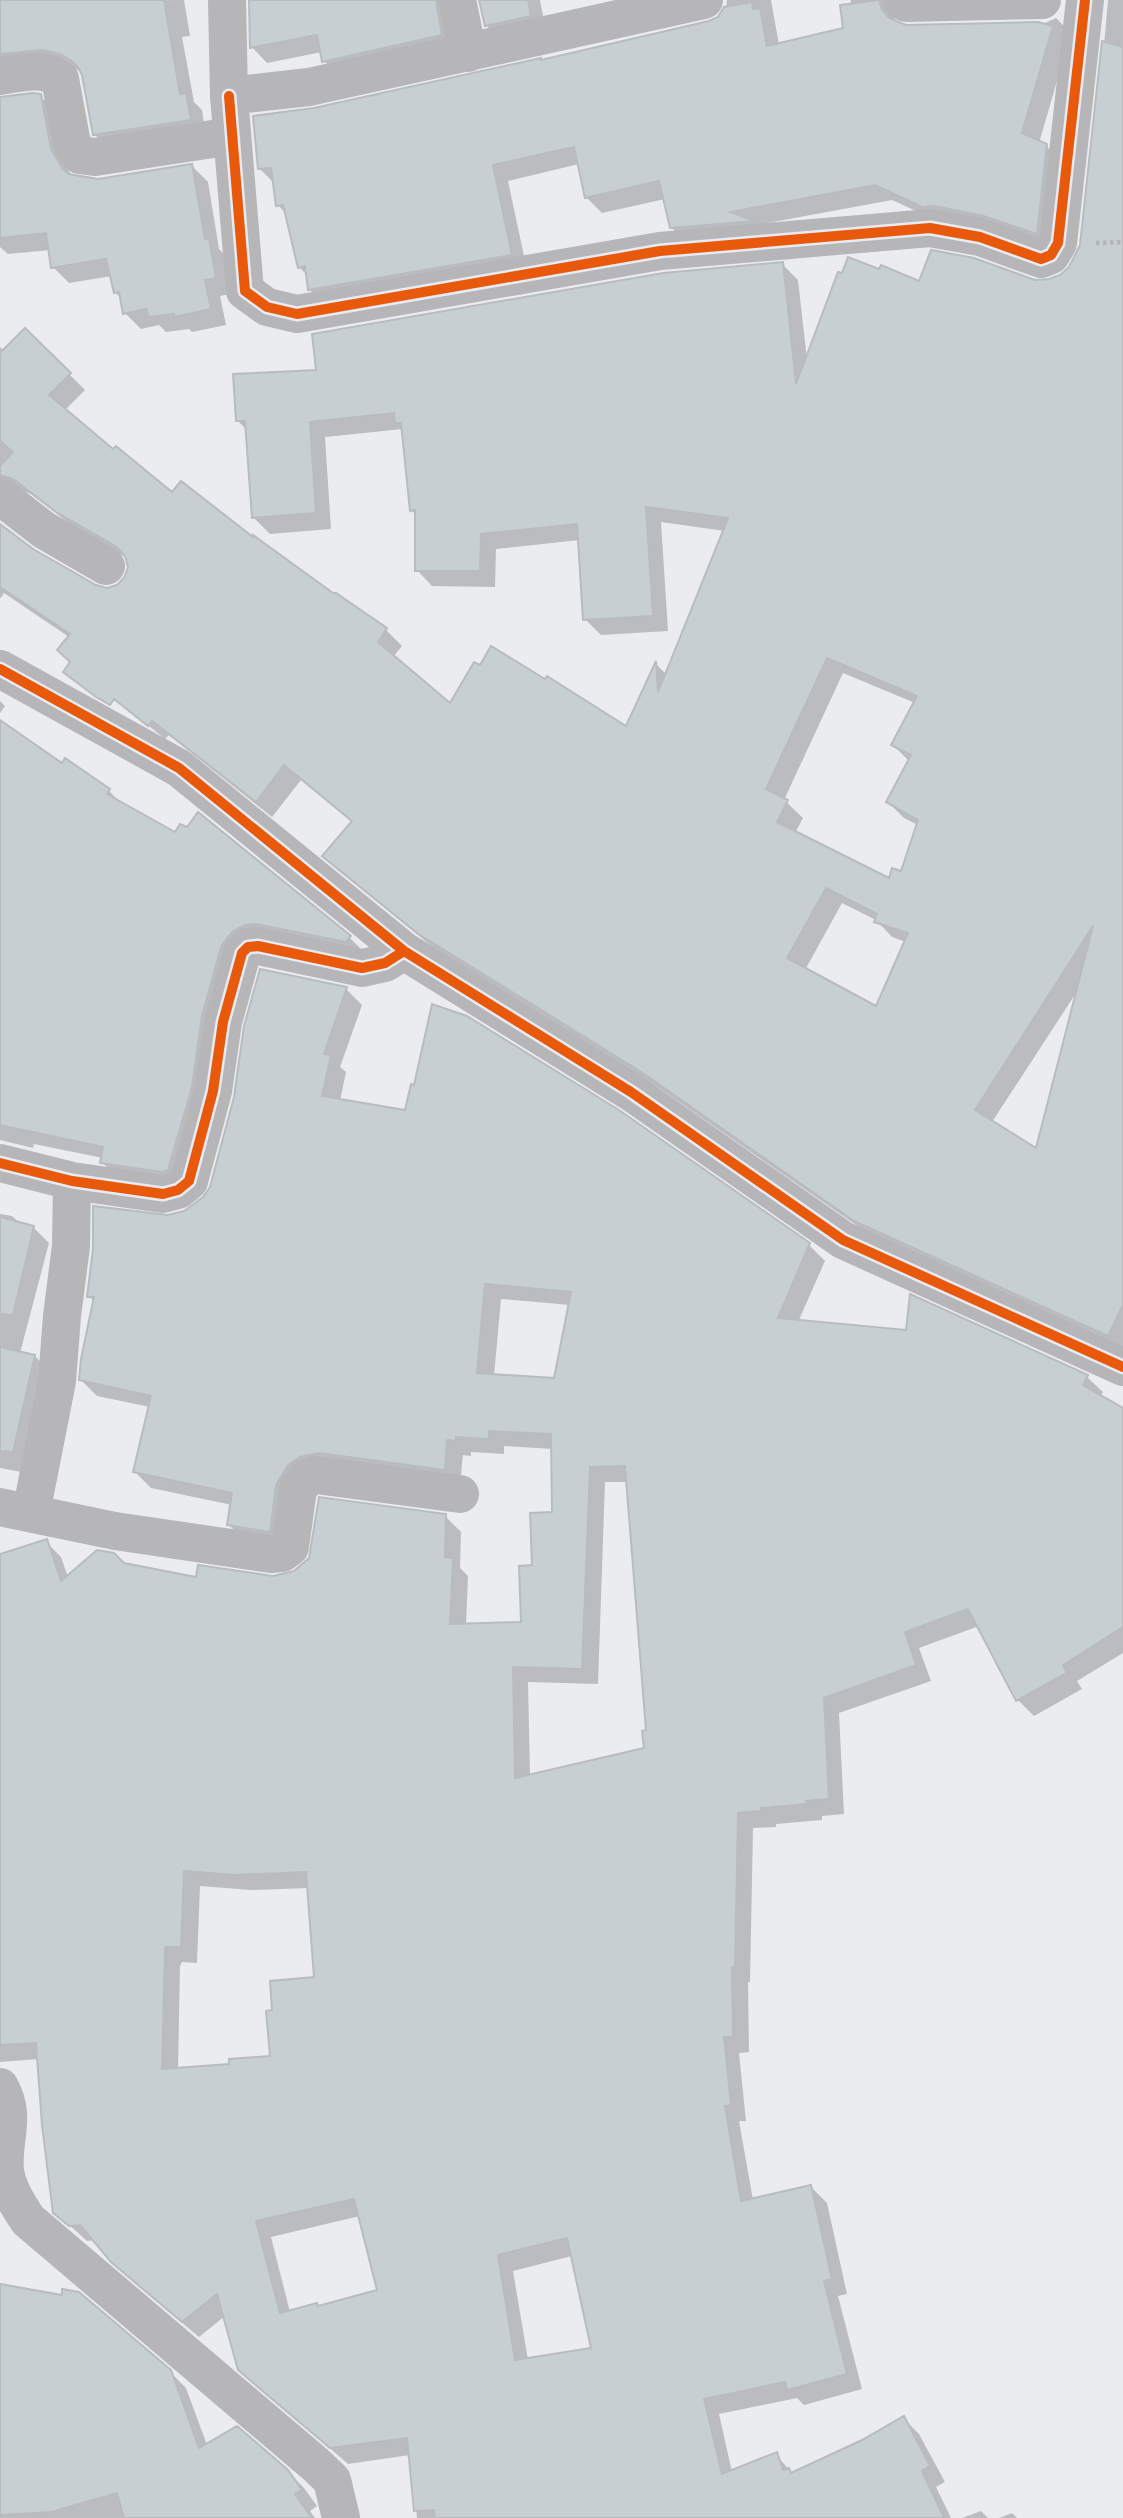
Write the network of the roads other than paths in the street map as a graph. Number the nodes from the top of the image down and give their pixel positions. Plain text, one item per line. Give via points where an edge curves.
1 (227, 0) edge
2 (457, 0) edge
3 (901, 0) edge
4 (1042, 0) edge
5 (1085, 0) edge
6 (694, 1) edge
7 (468, 52) junction
8 (0, 76) edge
9 (229, 96) junction
10 (232, 136) junction
11 (0, 496) edge
12 (106, 566) dead end
13 (0, 669) edge
14 (404, 951) junction
15 (0, 1163) edge
16 (72, 1181) junction
17 (1123, 1367) edge
18 (460, 1494) dead end
19 (15, 1510) edge
20 (0, 2087) edge
21 (341, 2518) edge

1 - 9 street
2 - 7 street
3 - 4 street
5 - 10 street via 1058,243 1051,255 1041,258 979,237 930,228 660,251 297,314 267,307 245,291
6 - 7 street
7 - 9 street via 309,87
8 - 10 street via 43,71 60,79 72,145 80,155
9 - 10 street
11 - 12 street via 44,530
13 - 14 street via 179,768
14 - 16 street via 385,963 362,968 248,947 242,953 223,1023 213,1091 189,1181 163,1194
14 - 17 street via 632,1092 844,1240
15 - 16 street
16 - 19 street via 71,1246 57,1381
18 - 19 street via 316,1475 306,1478 298,1489 290,1546 271,1554 115,1531
20 - 21 street via 8,2108 5,2171 28,2220 332,2480

